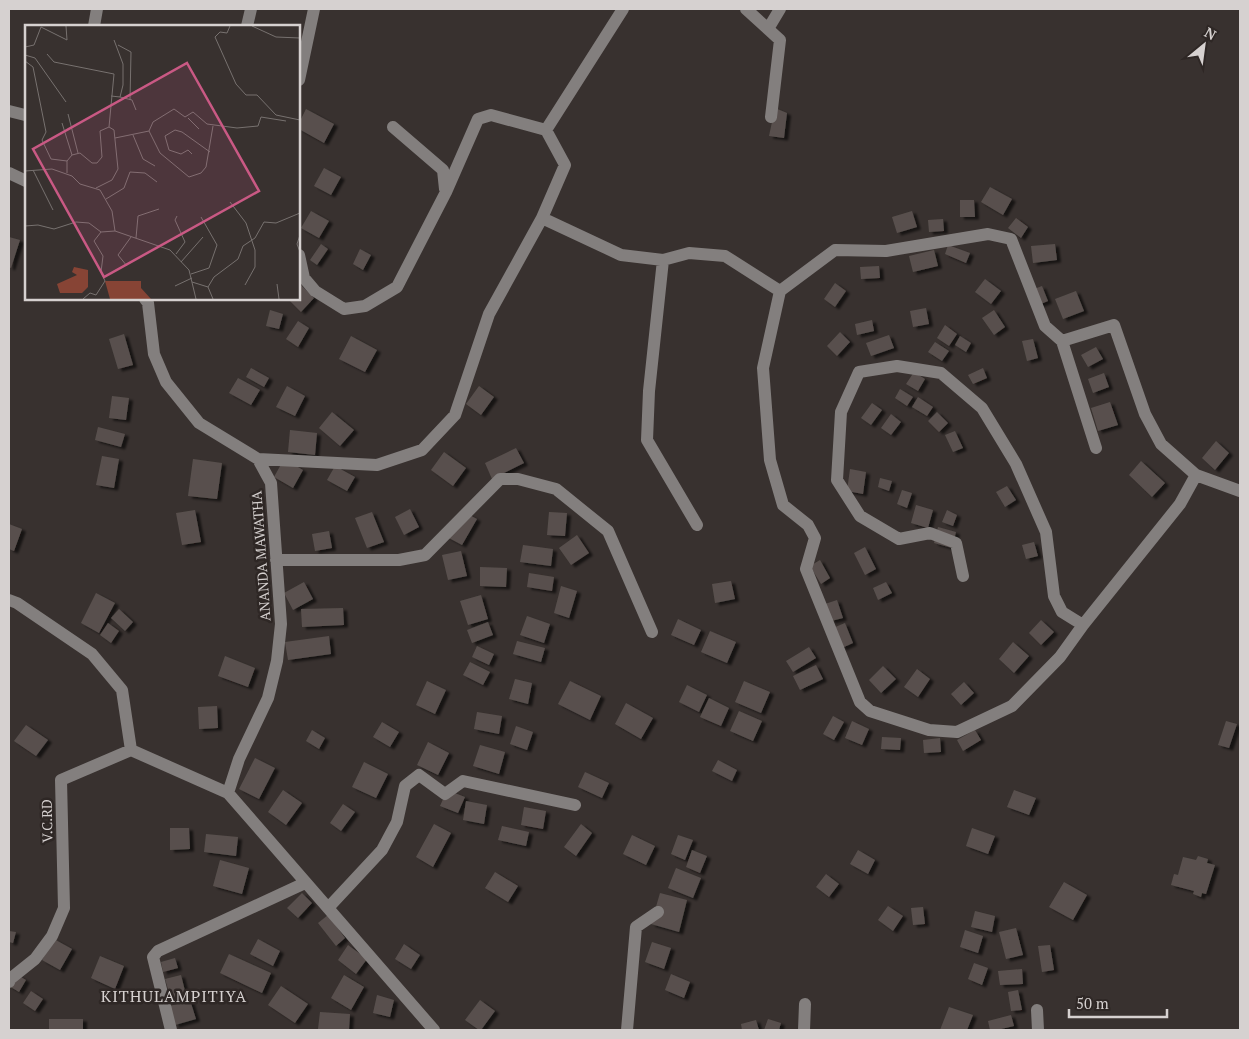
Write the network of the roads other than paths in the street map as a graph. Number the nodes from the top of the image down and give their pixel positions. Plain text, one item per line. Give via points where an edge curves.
1 (97, 9) edge
2 (251, 9) edge
3 (314, 9) edge
4 (623, 9) edge
5 (746, 9) edge
6 (780, 9) edge
7 (94, 25) edge
8 (247, 25) edge
9 (768, 29) junction
10 (300, 75) edge
11 (9, 111) edge
12 (25, 115) dead end
13 (771, 117) dead end
14 (393, 127) dead end
15 (546, 130) junction
16 (9, 172) edge
17 (25, 180) edge
18 (446, 192) junction
19 (542, 218) junction
20 (300, 260) edge
21 (663, 260) junction
22 (780, 291) junction
23 (146, 300) edge
24 (1062, 341) junction
25 (1096, 448) dead end
26 (258, 460) junction
27 (1196, 474) junction
28 (1240, 491) edge
29 (697, 525) dead end
30 (276, 560) junction
31 (963, 576) dead end
32 (9, 600) edge
33 (1083, 625) junction
34 (652, 632) dead end
35 (131, 750) junction
36 (228, 792) junction
37 (575, 804) dead end
38 (305, 883) junction
39 (328, 908) junction
40 (658, 912) dead end
41 (9, 982) edge
42 (805, 1004) dead end
43 (1037, 1010) dead end
44 (171, 1030) edge
45 (434, 1030) edge
46 (627, 1030) edge
47 (804, 1030) edge
48 (1038, 1030) edge

1 - 7 street
2 - 8 street
3 - 10 street
4 - 15 street
5 - 9 street
6 - 9 street
9 - 13 street via 780,40
11 - 12 street
14 - 18 street via 443,170
15 - 18 street via 491,115 478,119
15 - 19 street via 565,165
16 - 17 street
18 - 20 street via 397,287 365,306 344,309 315,291 304,278
19 - 21 street via 621,255
19 - 26 street via 489,314 455,415 422,450 377,465
21 - 22 street via 689,253 725,256
21 - 29 street via 647,440
22 - 24 street via 835,250 886,251 988,234 1011,239 1045,326
22 - 33 street via 763,368 770,460 783,505 808,525 815,538 806,569 860,702 870,712 929,730 957,732 1012,706 1060,657
23 - 26 street, ANANDA MAWATHA via 154,354 166,382 199,423
24 - 25 street
24 - 27 street via 1114,325 1153,429 1162,444
26 - 30 street, ANANDA MAWATHA via 271,483
27 - 28 street
27 - 33 street via 1180,504
30 - 34 street via 399,560 425,556 500,479 518,479 556,489 608,531
30 - 36 street, ANANDA MAWATHA via 281,624 277,661 268,698
31 - 33 street via 956,543 930,533 899,539 860,516 837,480 841,412 859,372 897,366 941,373 982,408 1016,464 1046,532 1054,596 1062,612
32 - 35 street via 17,602 92,654 122,690
35 - 36 street
35 - 41 street, V.C.RD via 61,780 64,908 52,936 35,959
36 - 38 street
37 - 39 street via 463,782 445,794 419,775 404,786 397,822 382,850
38 - 39 street
38 - 44 street via 158,951 153,957
39 - 45 street
40 - 46 street via 636,927
42 - 47 street
43 - 48 street

